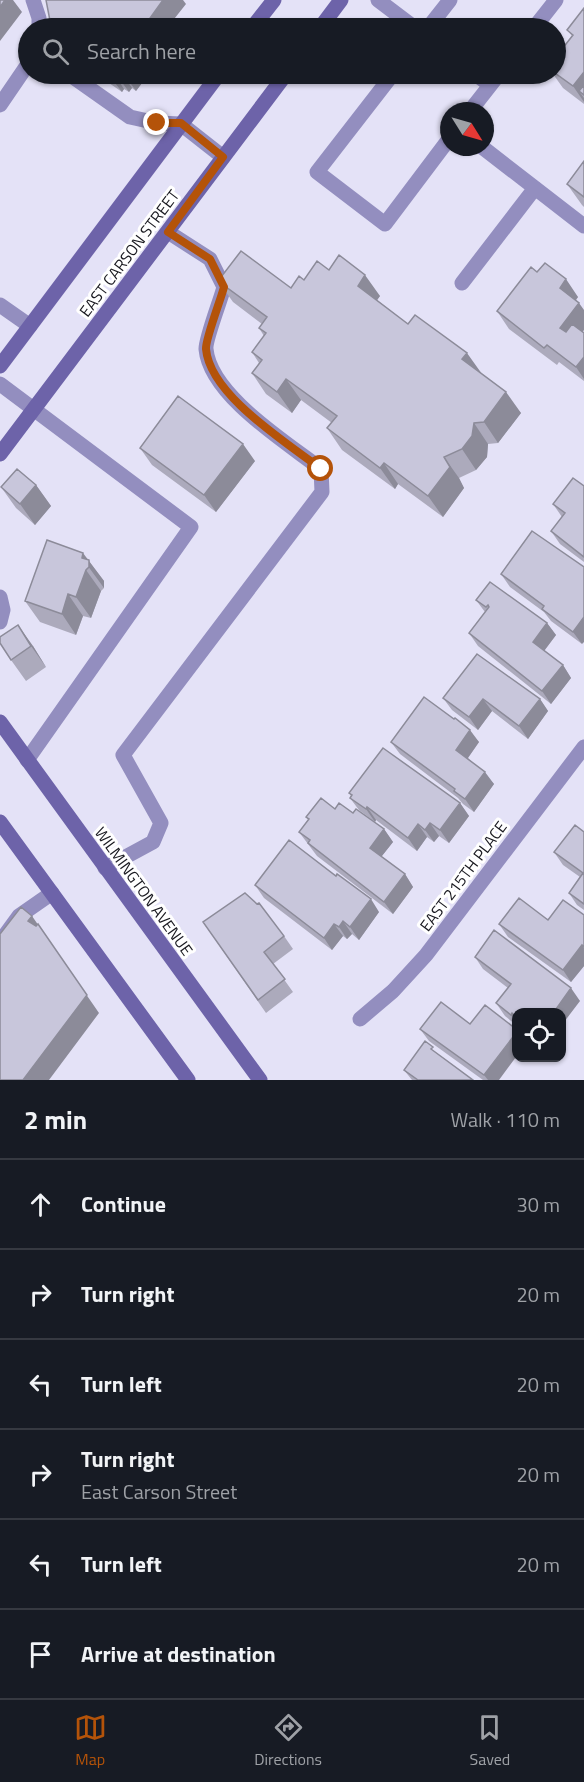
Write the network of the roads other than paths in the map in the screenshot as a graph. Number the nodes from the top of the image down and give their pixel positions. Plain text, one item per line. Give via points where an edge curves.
1 (33, 0) edge
2 (274, 0) edge
3 (341, 0) edge
4 (378, 0) edge
5 (450, 0) edge
6 (556, 0) edge
7 (39, 18) edge
8 (260, 18) edge
9 (328, 18) edge
10 (402, 18) edge
11 (436, 18) edge
12 (542, 18) edge
13 (18, 79) edge
14 (83, 84) edge
15 (211, 84) edge
16 (278, 84) edge
17 (385, 84) edge
18 (492, 84) edge
19 (477, 102) edge
20 (0, 105) edge
21 (181, 123) junction
22 (440, 151) edge
23 (494, 156) edge
24 (223, 157) junction
25 (535, 188) junction
26 (584, 226) edge
27 (168, 232) junction
28 (462, 283) dead end
29 (0, 305) edge
30 (30, 326) junction
31 (0, 366) edge
32 (0, 384) edge
33 (33, 410) junction
34 (0, 454) edge
35 (0, 597) edge
36 (0, 622) edge
37 (0, 723) edge
38 (584, 747) edge
39 (27, 760) junction
40 (0, 822) edge
41 (105, 868) junction
42 (52, 893) junction
43 (0, 942) edge
44 (360, 1019) dead end
45 (188, 1080) edge
46 (260, 1080) edge

1 - 7 street
2 - 8 main road
3 - 9 main road
4 - 10 street
5 - 11 street
6 - 12 street
13 - 20 street
14 - 21 street via 130,117
15 - 21 main road
16 - 24 main road, EAST CARSON STREET
17 - 22 street via 317,172 385,224
18 - 19 street
21 - 24 street
21 - 30 main road
23 - 25 street
24 - 27 main road, EAST CARSON STREET
25 - 26 street
25 - 28 street
27 - 33 main road, EAST CARSON STREET
27 - 41 street via 210,259 224,287 206,348 214,376 233,400 321,469 322,492 123,755 161,823 153,842
29 - 30 street
30 - 31 main road
32 - 33 street
33 - 34 main road, EAST CARSON STREET
33 - 39 street via 191,527
35 - 36 street
37 - 39 main road, WILMINGTON AVENUE
38 - 44 street, EAST 215TH PLACE via 426,955
39 - 41 main road, WILMINGTON AVENUE
40 - 42 main road
41 - 46 main road, WILMINGTON AVENUE
42 - 43 street via 20,916
42 - 45 main road

